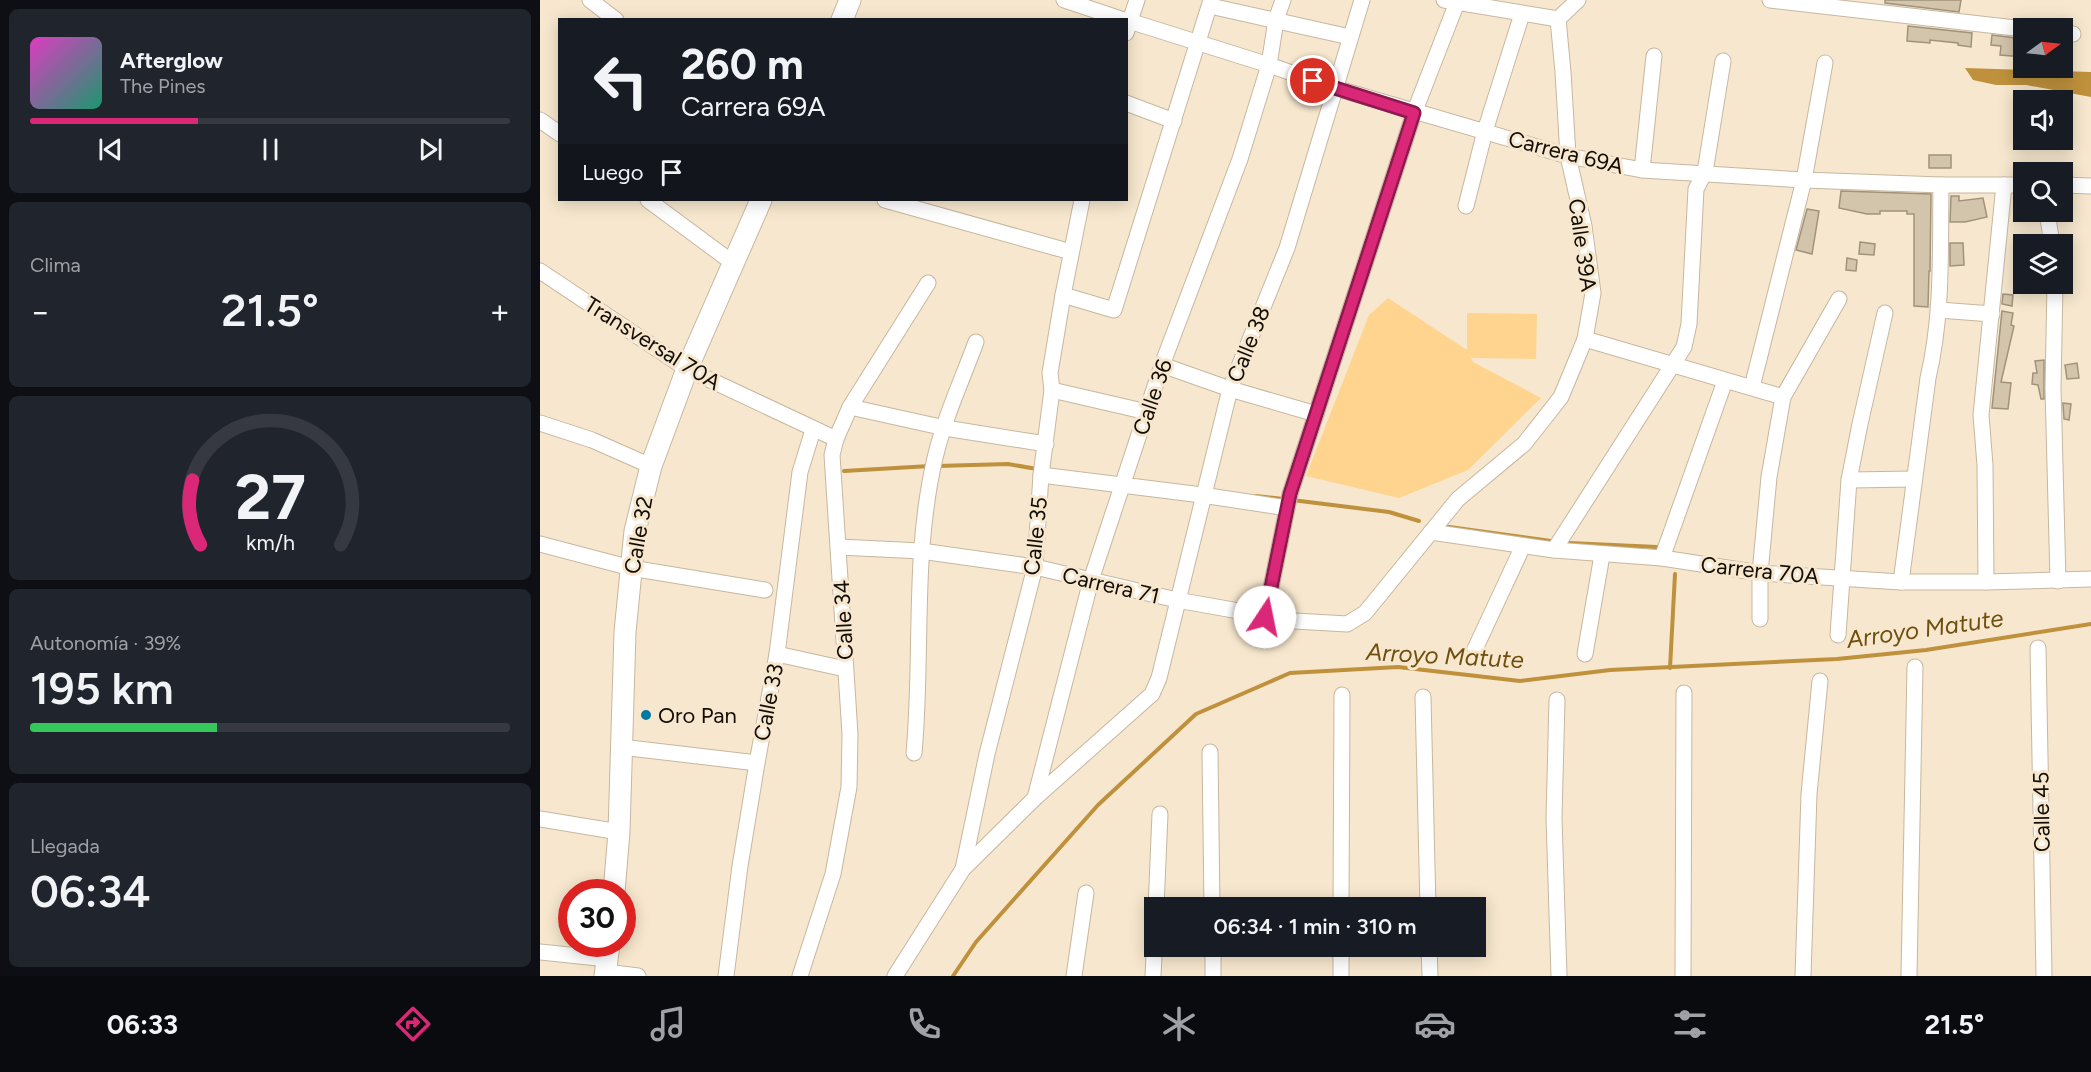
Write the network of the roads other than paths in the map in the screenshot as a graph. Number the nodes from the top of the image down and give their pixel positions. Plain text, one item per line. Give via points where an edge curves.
1 (590, 0) edge
2 (850, 0) edge
3 (1064, 0) edge
4 (1137, 0) edge
5 (1283, 0) edge
6 (1362, 0) edge
7 (1578, 0) edge
8 (1770, 0) edge
9 (1453, 1) edge
10 (1211, 3) edge
11 (1522, 14) junction
12 (613, 18) edge
13 (843, 18) edge
14 (1111, 18) edge
15 (1558, 19) junction
16 (1276, 20) junction
17 (1128, 22) edge
18 (1128, 24) edge
19 (2013, 28) edge
20 (1350, 37) junction
21 (1199, 43) junction
22 (1654, 56) dead end
23 (1723, 61) dead end
24 (1825, 63) dead end
25 (1269, 65) junction
26 (1335, 88) junction
27 (1128, 104) edge
28 (1414, 113) junction
29 (540, 120) edge
30 (1174, 121) junction
31 (1485, 131) junction
32 (558, 133) edge
33 (1568, 156) junction
34 (1642, 170) junction
35 (1705, 172) junction
36 (1804, 180) junction
37 (1941, 185) junction
38 (2004, 185) junction
39 (2013, 185) edge
40 (2073, 186) edge
41 (2091, 186) edge
42 (649, 201) edge
43 (762, 201) edge
44 (889, 201) edge
45 (1082, 201) edge
46 (1466, 206) dead end
47 (1071, 252) junction
48 (733, 263) junction
49 (540, 271) edge
50 (928, 283) dead end
51 (2055, 294) edge
52 (1063, 295) junction
53 (1839, 299) dead end
54 (1939, 310) junction
55 (1885, 313) dead end
56 (1992, 314) junction
57 (1585, 339) junction
58 (976, 342) dead end
59 (1162, 365) junction
60 (1671, 365) junction
61 (687, 369) junction
62 (1725, 381) junction
63 (1752, 387) junction
64 (1230, 389) junction
65 (1052, 390) junction
66 (1784, 397) junction
67 (850, 407) junction
68 (1146, 412) junction
69 (1316, 414) junction
70 (540, 423) edge
71 (945, 428) junction
72 (813, 430) junction
73 (836, 439) junction
74 (1046, 444) junction
75 (651, 466) junction
76 (1042, 470) junction
77 (1914, 479) junction
78 (1849, 480) junction
79 (1123, 482) junction
80 (1204, 490) junction
81 (1288, 503) junction
82 (1431, 532) junction
83 (540, 544) edge
84 (1523, 546) junction
85 (839, 547) junction
86 (1554, 550) junction
87 (921, 551) junction
88 (1602, 555) junction
89 (1662, 558) junction
90 (1035, 567) junction
91 (631, 568) junction
92 (1760, 573) junction
93 (1841, 578) junction
94 (2091, 579) edge
95 (1091, 580) junction
96 (2058, 580) junction
97 (1901, 582) junction
98 (1986, 582) junction
99 (765, 590) dead end
100 (1178, 600) junction
101 (1265, 617) junction
102 (1760, 618) dead end
103 (1347, 624) joint
104 (1838, 634) dead end
105 (2038, 648) dead end
106 (1475, 649) dead end
107 (777, 654) junction
108 (1585, 654) dead end
109 (1915, 667) dead end
110 (845, 669) junction
111 (1820, 681) dead end
112 (1684, 693) dead end
113 (1342, 695) dead end
114 (1423, 698) dead end
115 (1557, 700) dead end
116 (621, 747) junction
117 (1210, 752) dead end
118 (914, 753) dead end
119 (757, 763) junction
120 (1035, 798) junction
121 (1160, 814) dead end
122 (540, 819) edge
123 (619, 832) junction
124 (963, 869) junction
125 (615, 879) edge
126 (1086, 893) dead end
127 (1156, 897) edge
128 (1212, 897) edge
129 (1341, 897) edge
130 (1428, 897) edge
131 (540, 952) edge
132 (1154, 957) edge
133 (1213, 957) edge
134 (1341, 957) edge
135 (1430, 957) edge
136 (607, 963) edge
137 (638, 976) edge
138 (726, 976) edge
139 (800, 976) edge
140 (895, 976) edge
141 (1074, 976) edge
142 (1153, 976) edge
143 (1213, 976) edge
144 (1341, 976) edge
145 (1430, 976) edge
146 (1559, 976) edge
147 (1683, 976) edge
148 (1803, 976) edge
149 (1909, 976) edge
150 (2044, 976) edge

1 - 12 street
2 - 13 street
3 - 14 street, Carrera 69A
4 - 17 street
5 - 16 street, Calle 36
6 - 20 street, Calle 38
7 - 15 street
8 - 19 street
9 - 11 street
9 - 28 street
10 - 16 street
10 - 21 street
11 - 15 street
11 - 31 street
15 - 33 street, Calle 39A
16 - 20 street
16 - 25 street, Calle 36
18 - 21 street, Carrera 69A
20 - 26 street, Calle 38
21 - 25 street, Carrera 69A
21 - 30 street
22 - 34 street
23 - 35 street
24 - 36 street
25 - 26 street, Carrera 69A
25 - 59 street, Calle 36 via 1240,159
26 - 28 street, Carrera 69A
26 - 64 street, Calle 38 via 1287,248
27 - 30 street
28 - 31 street, Carrera 69A
28 - 69 street
29 - 32 street
30 - 52 street via 1114,310
31 - 33 street, Carrera 69A
31 - 46 street
33 - 34 street, Carrera 69A
33 - 57 street, Calle 39A via 1584,226 1593,293
34 - 35 street, Carrera 69A
35 - 36 street, Carrera 69A
35 - 60 street via 1696,189 1689,324 1684,347
36 - 37 street, Carrera 69A
36 - 63 street
37 - 38 street, Carrera 69A
37 - 54 street
38 - 39 street, Carrera 69A
38 - 56 street
40 - 41 street
42 - 48 street
43 - 48 street, Calle 32
44 - 47 street
45 - 47 street, Calle 35
47 - 52 street, Calle 35
48 - 61 street, Calle 32
49 - 61 street, Transversal 70A
50 - 67 street, Calle 34
51 - 96 street
52 - 65 street, Calle 35 via 1050,372
53 - 66 street
54 - 56 street
54 - 77 street
55 - 78 street
56 - 98 street via 1981,415
57 - 60 street
57 - 82 street, Calle 39A via 1561,397 1524,444 1458,499
58 - 71 street
59 - 64 street
59 - 68 street, Calle 36
60 - 62 street
60 - 86 street
61 - 72 street, Transversal 70A
61 - 75 street, Calle 32
62 - 63 street
62 - 89 street
63 - 66 street
64 - 69 street
64 - 80 street, Calle 38
65 - 68 street
65 - 74 street, Calle 35
66 - 92 street via 1769,477
67 - 71 street
67 - 73 street, Calle 34
68 - 79 street, Calle 36
69 - 81 street
70 - 75 street
71 - 74 street
71 - 87 street via 934,463
72 - 73 street, Transversal 70A
72 - 107 street, Calle 33 via 800,472
73 - 85 street, Calle 34 via 832,455
74 - 76 street, Calle 35
75 - 91 street, Calle 32 via 635,531
76 - 79 street
76 - 90 street, Calle 35
77 - 78 street
77 - 97 street
78 - 93 street
79 - 80 street
79 - 95 street, Calle 36
80 - 81 street
80 - 100 street, Calle 38
81 - 101 street
82 - 84 street, Carrera 70A
82 - 103 street, Calle 39A via 1365,613
83 - 91 street
84 - 86 street, Carrera 70A
84 - 106 street
85 - 87 street, Carrera 71
85 - 110 street, Calle 34
86 - 88 street, Carrera 70A
87 - 90 street, Carrera 71
87 - 118 street
88 - 89 street, Carrera 70A
88 - 108 street
89 - 92 street, Carrera 70A
90 - 95 street, Carrera 71
90 - 124 street, Calle 35 via 987,754
91 - 99 street
91 - 116 street, Calle 32
92 - 93 street, Carrera 70A
92 - 102 street
93 - 97 street, Carrera 70A
93 - 104 street
94 - 96 street, Carrera 70A
95 - 100 street, Carrera 71
95 - 120 street, Calle 36
96 - 98 street, Carrera 70A
97 - 98 street, Carrera 70A
100 - 101 street, Carrera 71
100 - 120 street, Calle 38 via 1152,694
101 - 103 street, Carrera 71
105 - 150 street, Calle 45
107 - 110 street
107 - 119 street, Calle 33
109 - 149 street
110 - 139 street, Calle 34 via 849,787 833,874
111 - 148 street via 1809,794
112 - 147 street
113 - 129 street
114 - 130 street
115 - 146 street via 1554,818
116 - 119 street
116 - 123 street, Calle 32
117 - 128 street
119 - 138 street, Calle 33
120 - 124 street
121 - 127 street
122 - 123 street
123 - 125 street, Calle 32
124 - 140 street
126 - 141 street
131 - 136 street
132 - 142 street
133 - 143 street
134 - 144 street
135 - 145 street
136 - 137 street

